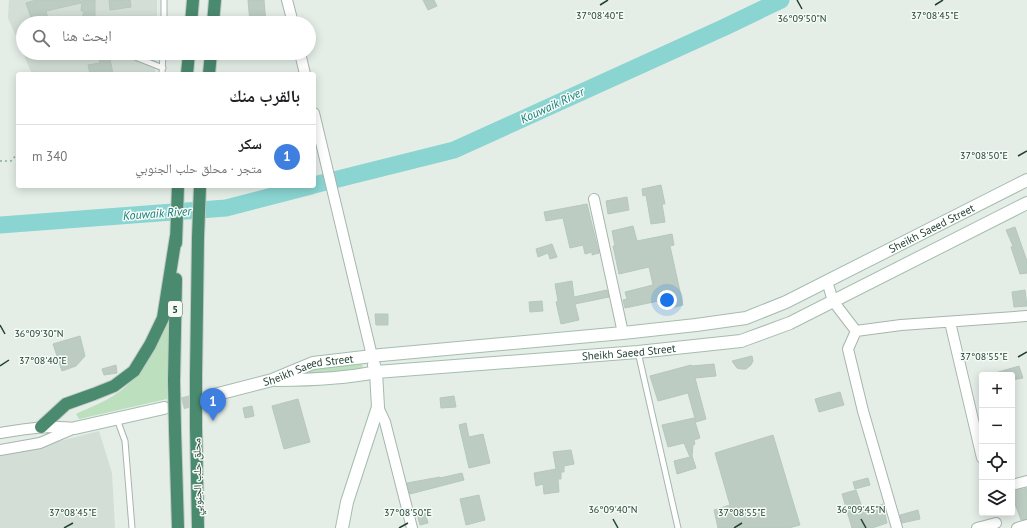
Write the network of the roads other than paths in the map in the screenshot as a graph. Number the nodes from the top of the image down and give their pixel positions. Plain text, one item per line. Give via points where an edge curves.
1 (164, 0) edge
2 (193, 0) edge
3 (215, 0) edge
4 (287, 0) edge
5 (164, 16) edge
6 (192, 16) edge
7 (214, 16) edge
8 (291, 16) edge
9 (143, 60) edge
10 (163, 60) edge
11 (188, 60) edge
12 (210, 60) edge
13 (302, 60) edge
14 (163, 68) junction
15 (162, 72) edge
16 (187, 72) edge
17 (209, 72) edge
18 (305, 72) edge
19 (316, 121) edge
20 (1027, 180) edge
21 (177, 192) edge
22 (200, 192) edge
23 (594, 199) dead end
24 (1027, 203) edge
25 (176, 236) junction
26 (827, 281) junction
27 (833, 301) junction
28 (1027, 316) edge
29 (950, 322) junction
30 (856, 331) junction
31 (623, 333) junction
32 (638, 352) junction
33 (372, 356) junction
34 (376, 372) junction
35 (272, 380) junction
36 (210, 396) tunnel mouth
37 (378, 407) junction
38 (164, 408) tunnel mouth
39 (117, 419) junction
40 (41, 427) junction
41 (75, 428) junction
42 (0, 433) edge
43 (979, 445) edge
44 (0, 450) edge
45 (1027, 481) edge
46 (1015, 484) edge
47 (996, 521) edge
48 (1027, 525) edge
49 (132, 528) edge
50 (178, 528) edge
51 (198, 528) edge
52 (342, 528) edge
53 (412, 528) edge
54 (678, 528) edge
55 (897, 528) edge
56 (977, 528) edge
57 (1017, 528) edge

1 - 5 lane
2 - 6 highway
3 - 7 highway
4 - 8 street
9 - 14 lane
10 - 14 lane
11 - 16 highway
12 - 17 highway
13 - 18 street
14 - 15 lane
19 - 33 street
20 - 26 main road, Sheikh Saeed Street
21 - 25 highway, 5
22 - 51 highway, محلق حلب الجنوبي / 5, bridge via 196,376
23 - 31 street
24 - 27 main road, Sheikh Saeed Street
25 - 40 highway via 163,318 134,370 114,386 66,404
25 - 50 highway, محلق حلب الجنوبي / 5, bridge via 174,381
26 - 27 street
26 - 31 main road, Sheikh Saeed Street via 766,312 746,318
27 - 30 street
27 - 32 main road, Sheikh Saeed Street via 790,323 741,341
28 - 29 street
29 - 30 street
29 - 43 street
30 - 55 street via 848,349
31 - 33 main road, Sheikh Saeed Street
32 - 34 main road, Sheikh Saeed Street
32 - 54 lane
33 - 34 main road
33 - 35 main road, Sheikh Saeed Street via 313,363
34 - 35 main road, Sheikh Saeed Street via 313,380
34 - 37 main road
35 - 36 main road
37 - 52 main road via 347,502
37 - 53 street via 385,422
38 - 39 main road
39 - 41 main road
39 - 49 lane via 125,441
40 - 41 street
40 - 42 street
41 - 44 street via 40,443
45 - 46 street
47 - 56 street
48 - 57 street

